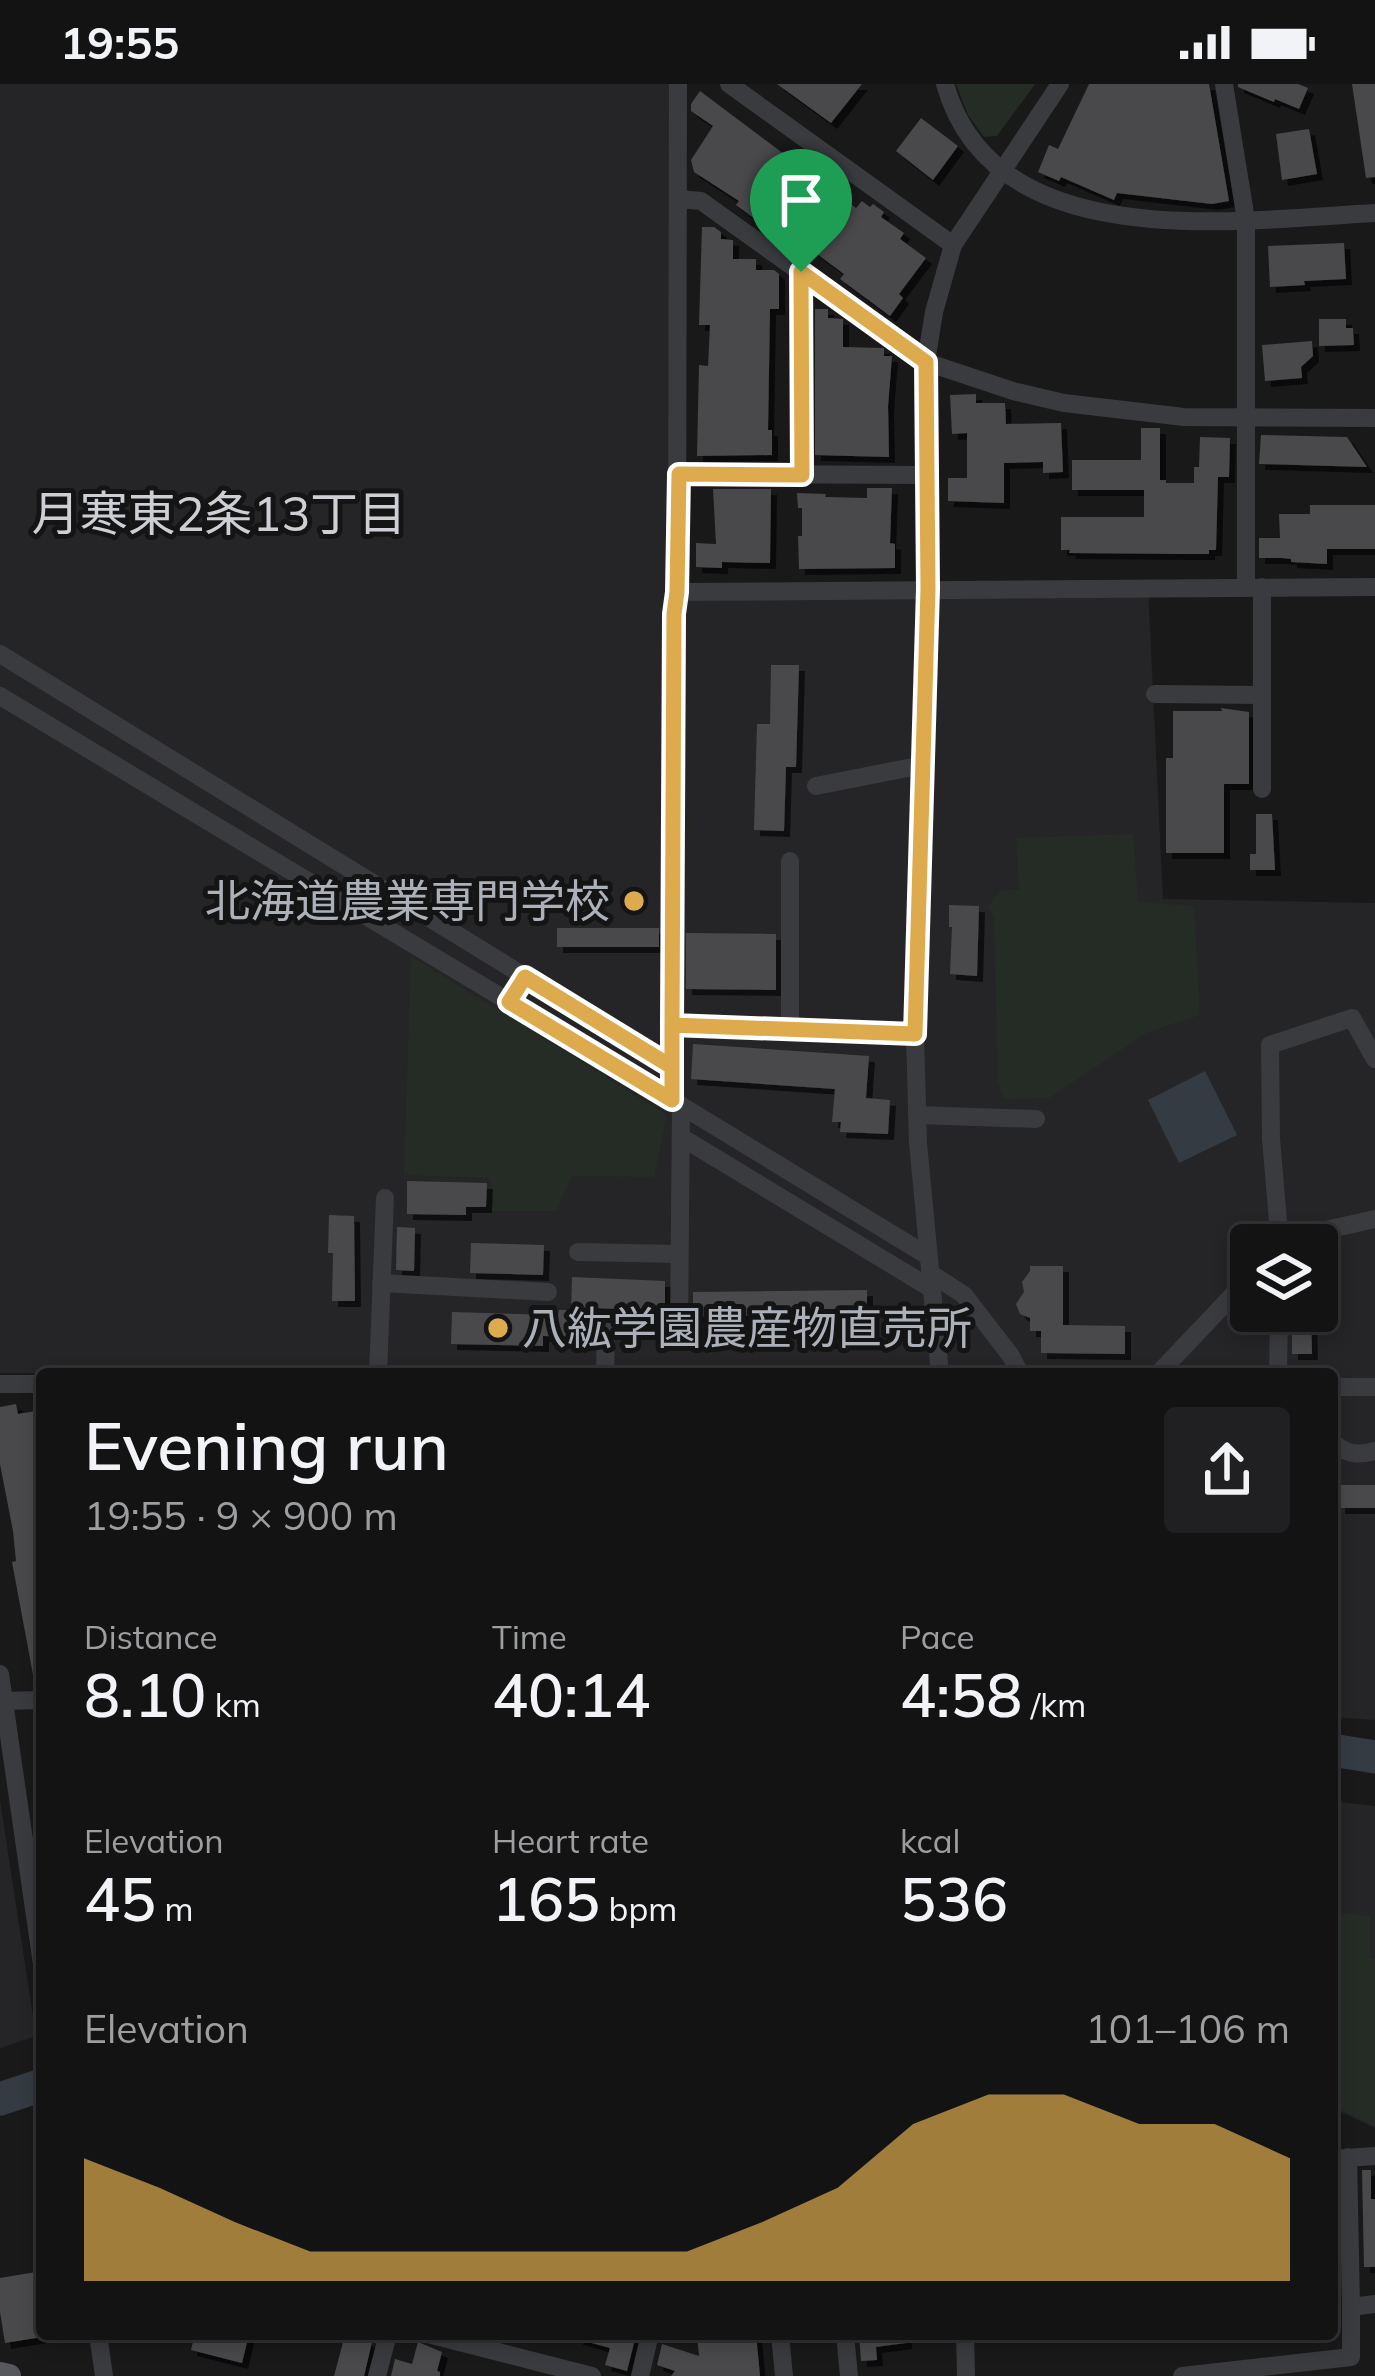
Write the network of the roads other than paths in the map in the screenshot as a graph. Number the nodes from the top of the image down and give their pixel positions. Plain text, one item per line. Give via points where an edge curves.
1 (678, 84) edge
2 (729, 84) edge
3 (944, 84) edge
4 (1060, 84) edge
5 (1224, 84) edge
6 (1003, 169) junction
7 (679, 199) junction
8 (1375, 213) edge
9 (1246, 220) junction
10 (953, 245) junction
11 (801, 272) junction
12 (926, 362) junction
13 (1244, 416) junction
14 (1375, 418) edge
15 (679, 474) junction
16 (802, 475) junction
17 (927, 476) junction
18 (1254, 586) junction
19 (1375, 587) edge
20 (928, 588) junction
21 (677, 592) junction
22 (0, 655) edge
23 (1155, 694) dead end
24 (1262, 695) junction
25 (0, 696) edge
26 (922, 765) junction
27 (816, 786) dead end
28 (1262, 789) dead end
29 (790, 861) dead end
30 (525, 977) junction
31 (509, 1002) junction
32 (672, 1025) junction
33 (790, 1030) junction
34 (915, 1034) junction
35 (1375, 1059) edge
36 (672, 1067) junction
37 (677, 1104) junction
38 (917, 1115) junction
39 (1036, 1119) dead end
40 (681, 1137) junction
41 (385, 1198) dead end
42 (1375, 1219) edge
43 (1279, 1224) edge
44 (1338, 1228) edge
45 (578, 1252) dead end
46 (679, 1254) junction
47 (930, 1272) junction
48 (381, 1283) junction
49 (548, 1292) dead end
50 (1230, 1298) edge
51 (1279, 1332) edge
52 (378, 1368) edge
53 (605, 1368) edge
54 (939, 1368) edge
55 (1017, 1368) edge
56 (1164, 1368) edge
57 (1279, 1368) edge
58 (0, 1384) edge
59 (36, 1384) edge
60 (1375, 1387) edge
61 (1338, 1388) edge
62 (1338, 1446) edge
63 (1375, 1451) edge
64 (0, 1674) edge
65 (4, 1700) junction
66 (36, 1700) edge
67 (36, 1922) edge
68 (1375, 2156) edge
69 (1340, 2158) edge
70 (1375, 2304) edge
71 (1351, 2307) junction
72 (99, 2340) edge
73 (386, 2340) edge
74 (451, 2340) edge
75 (649, 2340) edge
76 (783, 2340) edge
77 (846, 2340) edge
78 (965, 2340) edge
79 (0, 2374) edge
80 (9, 2376) edge
81 (104, 2376) edge
82 (377, 2376) edge
83 (592, 2376) edge
84 (640, 2376) edge
85 (784, 2376) edge
86 (849, 2376) edge
87 (966, 2376) edge
88 (1182, 2376) edge

1 - 7 street
2 - 10 street
3 - 6 street via 962,126
4 - 6 street
5 - 9 street
6 - 9 street via 1057,199 1130,219
6 - 10 street
7 - 11 street via 701,201
7 - 15 street
8 - 9 street
9 - 13 street
10 - 12 street
11 - 12 street
11 - 16 street
12 - 13 street via 1064,403
12 - 17 street
13 - 14 street
13 - 18 street
15 - 16 street
15 - 21 street
16 - 17 street
17 - 20 street
18 - 19 street
18 - 20 street
18 - 24 street
20 - 21 street
20 - 26 street
21 - 32 street
22 - 30 street
23 - 24 street
24 - 28 street
25 - 31 street
26 - 27 street
26 - 34 street
29 - 33 street
30 - 31 street
30 - 36 street
31 - 37 street
32 - 33 street
32 - 36 street
33 - 34 street
34 - 38 street
35 - 43 street via 1352,1018 1270,1045
36 - 37 street
37 - 40 street
37 - 47 street
38 - 39 street
38 - 47 street
40 - 46 street
40 - 47 street
41 - 48 street
42 - 44 street
45 - 46 street
46 - 53 street via 679,1326 606,1325
47 - 54 street
47 - 55 street via 964,1294
48 - 49 street
48 - 52 street
50 - 56 street
51 - 57 street
58 - 59 street
60 - 61 street
62 - 63 street via 1349,1454
64 - 65 street
65 - 66 street
65 - 67 street
68 - 69 street
69 - 71 street
70 - 71 street
71 - 88 street via 1351,2357
72 - 81 street
73 - 82 street
74 - 83 street
75 - 84 street
76 - 85 street
77 - 86 street
78 - 87 street
79 - 80 main road

